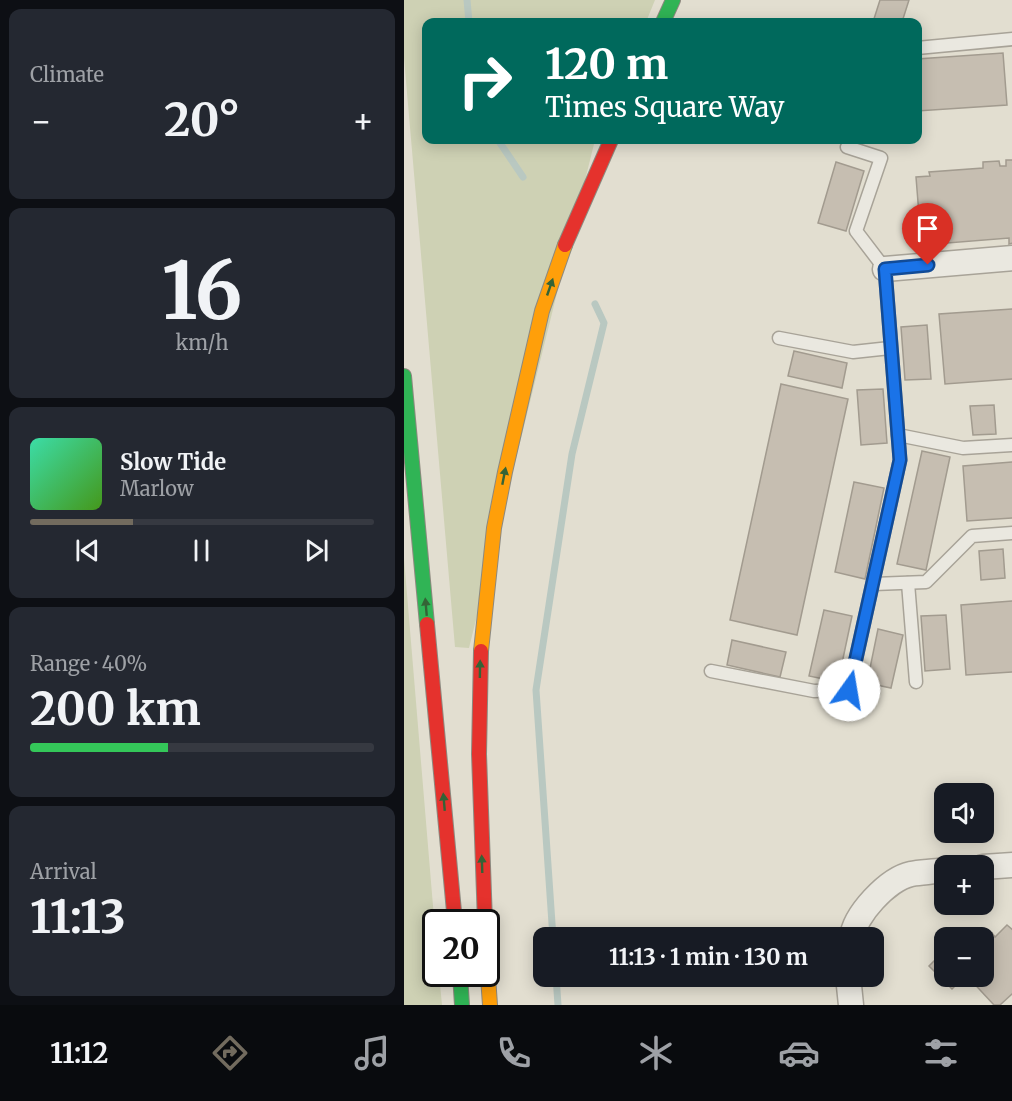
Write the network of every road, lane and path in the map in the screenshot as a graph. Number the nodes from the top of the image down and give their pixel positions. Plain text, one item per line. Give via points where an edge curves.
1 (673, 0) edge
2 (665, 18) edge
3 (1013, 39) edge
4 (922, 48) edge
5 (609, 144) edge
6 (847, 147) dead end
7 (1013, 258) edge
8 (885, 269) junction
9 (779, 338) dead end
10 (890, 348) junction
11 (404, 376) edge
12 (898, 435) junction
13 (1013, 445) edge
14 (1013, 533) edge
15 (908, 583) junction
16 (874, 584) junction
17 (711, 671) dead end
18 (916, 682) dead end
19 (1013, 865) edge
20 (994, 866) edge
21 (934, 871) edge
22 (454, 909) edge
23 (485, 909) edge
24 (854, 927) edge
25 (461, 987) edge
26 (489, 987) edge
27 (849, 987) edge
28 (462, 1005) edge
29 (490, 1005) edge
30 (851, 1005) edge

1 - 2 highway
3 - 4 lane
23 -> 5 highway via 480,662 494,528 542,311 562,252
6 - 8 lane via 881,158 856,231
7 - 8 street
8 - 10 lane
9 - 10 lane via 853,352
10 - 12 lane
22 -> 11 highway
12 - 13 lane via 964,448
12 - 16 lane via 900,460
14 - 15 lane via 972,536 926,582
15 - 16 lane
15 - 18 lane
16 - 17 lane via 849,690 814,691
19 - 20 street
21 - 24 street via 908,874 874,896
25 - 28 highway
26 - 29 highway
27 - 30 street

